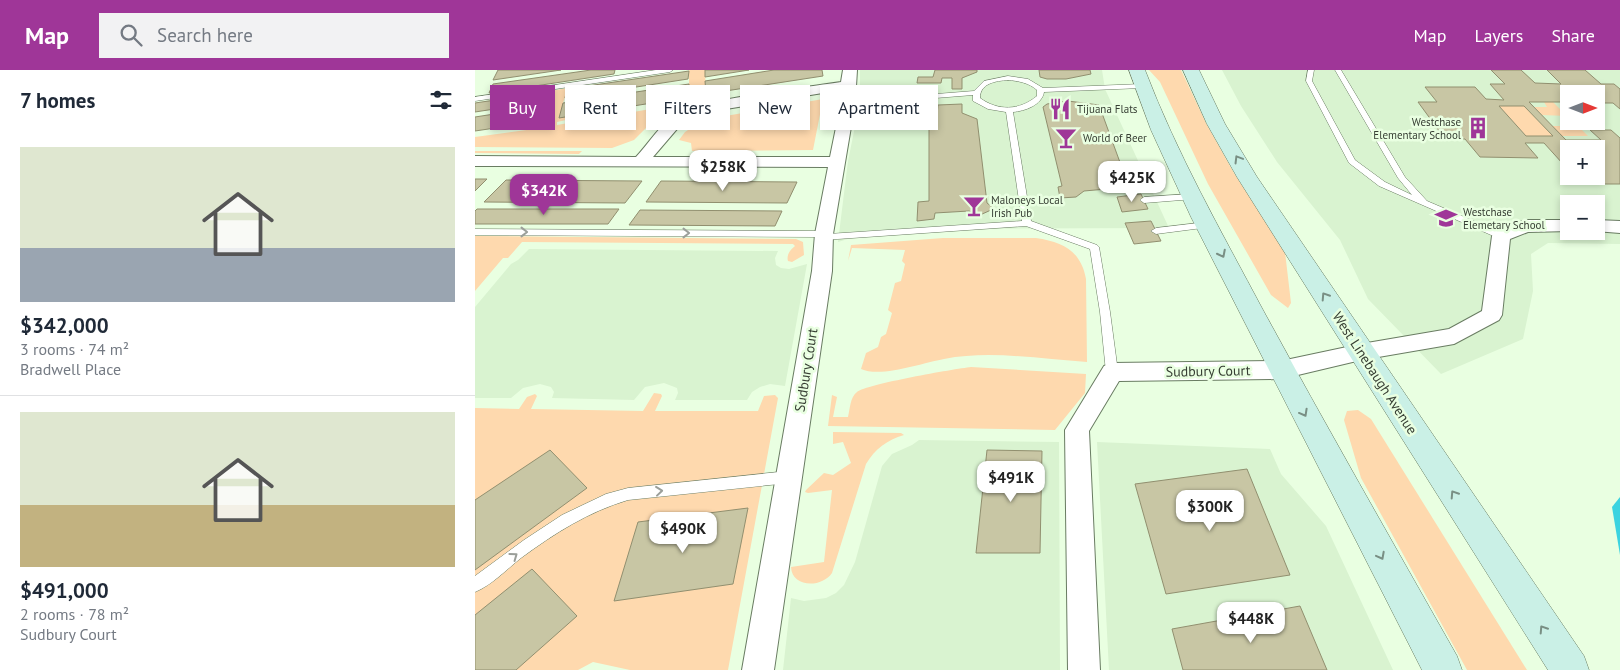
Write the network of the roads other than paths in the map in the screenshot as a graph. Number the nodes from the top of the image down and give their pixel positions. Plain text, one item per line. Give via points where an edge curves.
1 (671, 70) edge
2 (1191, 70) edge
3 (1311, 70) edge
4 (1338, 70) edge
5 (1008, 74) edge
6 (1140, 78) edge
7 (820, 90) edge
8 (1041, 90) junction
9 (938, 91) edge
10 (975, 93) junction
11 (475, 99) edge
12 (1009, 110) junction
13 (841, 130) edge
14 (475, 161) edge
15 (641, 161) junction
16 (836, 162) junction
17 (1191, 197) junction
18 (1144, 200) dead end
19 (1424, 203) junction
20 (1027, 223) junction
21 (1207, 225) junction
22 (1560, 226) edge
23 (1605, 226) edge
24 (1620, 226) edge
25 (1156, 231) dead end
26 (475, 232) edge
27 (823, 235) junction
28 (1501, 236) junction
29 (1361, 352) junction
30 (1281, 370) junction
31 (1112, 372) junction
32 (789, 477) junction
33 (475, 585) edge
34 (759, 670) edge
35 (1084, 670) edge
36 (1443, 670) edge
37 (1570, 670) edge

1 - 11 lane
29 -> 2 main road, West Linebaugh Avenue via 1256,189 1205,104
3 - 19 lane via 1309,81 1352,161 1381,184
4 - 19 lane via 1403,178
5 - 8 lane via 1029,81
5 - 10 lane via 979,87
6 - 8 lane
6 - 17 main road
7 - 15 street via 690,113 678,119
8 - 12 lane via 1035,103
9 - 10 lane
10 - 12 lane via 976,99 984,106
12 - 20 lane
13 - 16 street, Sudbury Court
14 - 15 street
15 - 16 street
16 - 27 street, Sudbury Court
17 - 18 lane
17 - 21 main road
19 - 28 lane
20 - 27 lane
20 - 31 lane via 1094,247
21 - 25 lane
21 -> 30 main road
22 - 28 street via 1525,226
23 - 24 street
26 -> 27 lane
27 - 32 street, Sudbury Court via 822,272
28 - 29 street, Sudbury Court via 1492,315 1454,336
29 - 30 street, Sudbury Court
37 -> 29 main road, West Linebaugh Avenue
30 - 31 street, Sudbury Court
30 -> 36 main road
31 - 35 street via 1077,430
33 -> 32 lane via 577,512 609,498
32 - 34 street, Sudbury Court

